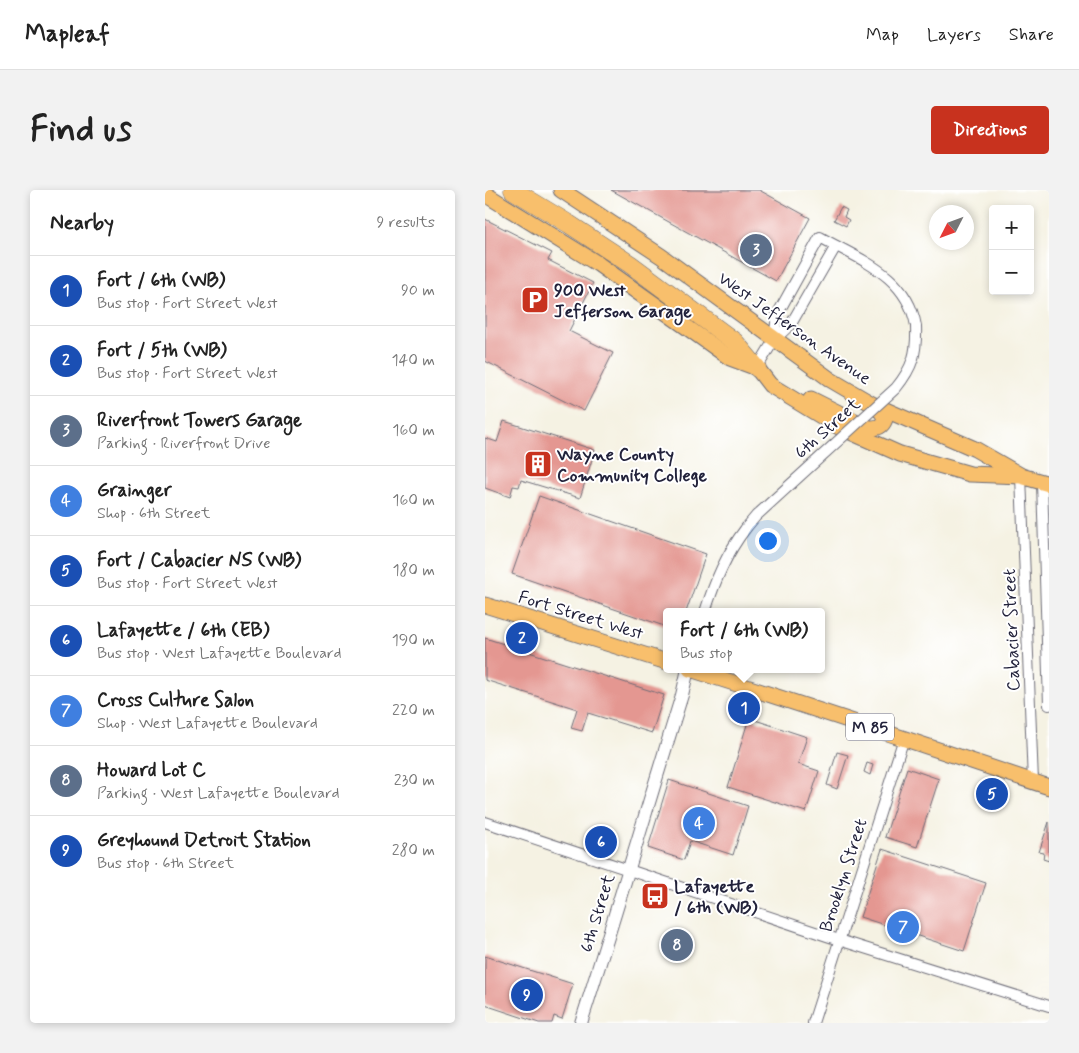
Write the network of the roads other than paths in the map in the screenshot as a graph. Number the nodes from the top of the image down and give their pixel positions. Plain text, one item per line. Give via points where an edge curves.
1 (513, 190) edge
2 (561, 190) edge
3 (485, 194) edge
4 (836, 246) junction
5 (774, 340) junction
6 (757, 368) junction
7 (783, 392) junction
8 (872, 404) junction
9 (1021, 476) junction
10 (1045, 483) edge
11 (485, 605) edge
12 (706, 608) edge
13 (663, 661) edge
14 (688, 673) edge
15 (701, 673) edge
16 (1049, 705) edge
17 (904, 738) junction
18 (1033, 782) junction
19 (1049, 787) edge
20 (485, 822) edge
21 (629, 870) junction
22 (839, 940) junction
23 (1049, 1006) edge
24 (581, 1023) edge
25 (813, 1023) edge

1 - 6 highway via 630,264 735,342
2 - 5 main road, West Jefferson Avenue via 661,256
3 - 6 main road, West Jefferson Avenue via 598,264 730,358
4 - 5 street via 791,324
4 - 5 street, 6th Street via 820,237 777,315
4 - 12 street, 6th Street, bridge via 875,267 904,294 916,326 914,359 896,388 755,516 725,559
5 - 6 street
5 - 8 main road, West Jefferson Avenue
6 - 7 main road, West Jefferson Avenue via 770,385
7 - 8 main road via 811,399 869,428 877,428 885,419
7 - 9 main road, West Jefferson Avenue via 839,427 900,454 970,474
8 - 9 main road, West Jefferson Avenue via 975,449
9 - 10 main road, West Jefferson Avenue
9 - 18 street, Cabacier Street
10 - 16 street, Cabacier Street
11 - 13 main road, Fort Street West
14 - 21 street, 6th Street
15 - 17 main road, M 85
17 - 18 main road, M 85
17 - 22 street, Brooklyn Street
18 - 19 main road, M 85
20 - 21 street
21 - 22 street
21 - 24 street, 6th Street
22 - 23 street
22 - 25 street, Brooklyn Street

